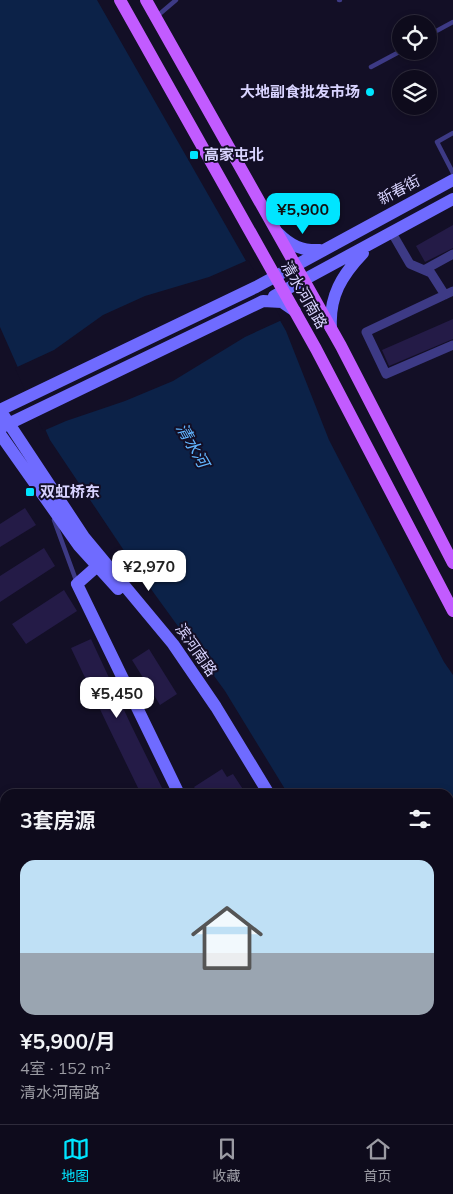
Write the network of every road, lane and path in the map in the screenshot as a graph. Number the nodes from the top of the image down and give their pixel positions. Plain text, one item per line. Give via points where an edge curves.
1 (120, 0) edge
2 (146, 0) edge
3 (176, 0) edge
4 (156, 17) junction
5 (453, 22) edge
6 (437, 31) edge
7 (392, 55) edge
8 (371, 68) dead end
9 (453, 133) edge
10 (453, 173) edge
11 (453, 180) edge
12 (453, 199) edge
13 (277, 233) junction
14 (392, 233) junction
15 (373, 243) junction
16 (322, 250) junction
17 (453, 254) edge
18 (264, 257) junction
19 (295, 265) junction
20 (424, 270) junction
21 (275, 276) junction
22 (304, 280) junction
23 (256, 286) junction
24 (283, 291) junction
25 (449, 293) edge
26 (263, 301) junction
27 (295, 312) junction
28 (331, 328) junction
29 (453, 345) edge
30 (0, 410) edge
31 (4, 426) edge
32 (0, 434) edge
33 (46, 500) junction
34 (101, 563) junction
35 (453, 563) edge
36 (77, 584) junction
37 (453, 611) edge
38 (177, 789) edge
39 (256, 789) edge
40 (266, 789) edge

1 - 18 main road, 清水河南路
2 - 4 main road, 清水河南路
3 - 4 lane
4 - 13 main road, 清水河南路
5 - 6 lane
7 - 8 lane
9 - 10 lane via 437,142
11 - 16 main road, 新春街
12 - 14 main road
13 - 16 main road via 287,242 307,251
13 - 19 main road, 清水河南路
14 - 15 main road
14 - 20 street via 410,264
15 - 22 main road
15 - 28 main road via 349,267 338,286 330,312
16 - 19 main road, 新春街
17 - 20 street
18 - 21 main road, 清水河南路
18 - 23 main road via 265,267
19 - 21 main road, 新春街
19 - 22 main road, 清水河南路
20 - 25 street via 431,273
21 - 23 main road, 新春街
21 - 24 main road, 清水河南路
22 - 24 main road
22 - 28 main road, 清水河南路
23 - 30 main road, 新春街
24 - 26 main road
24 - 27 main road, 清水河南路
25 - 29 street via 366,332 386,374
26 - 27 main road via 282,302
26 - 31 main road
27 - 37 main road, 清水河南路
28 - 35 main road, 清水河南路
30 - 31 main road, 滨河南路
31 - 34 main road, 滨河南路
32 - 33 main road, 滨河南路
33 - 34 main road, 滨河南路 via 79,546
33 - 36 lane
34 - 36 main road
34 - 39 main road, 滨河南路 via 179,666
34 - 40 main road, 滨河南路 via 173,644
36 - 38 main road

